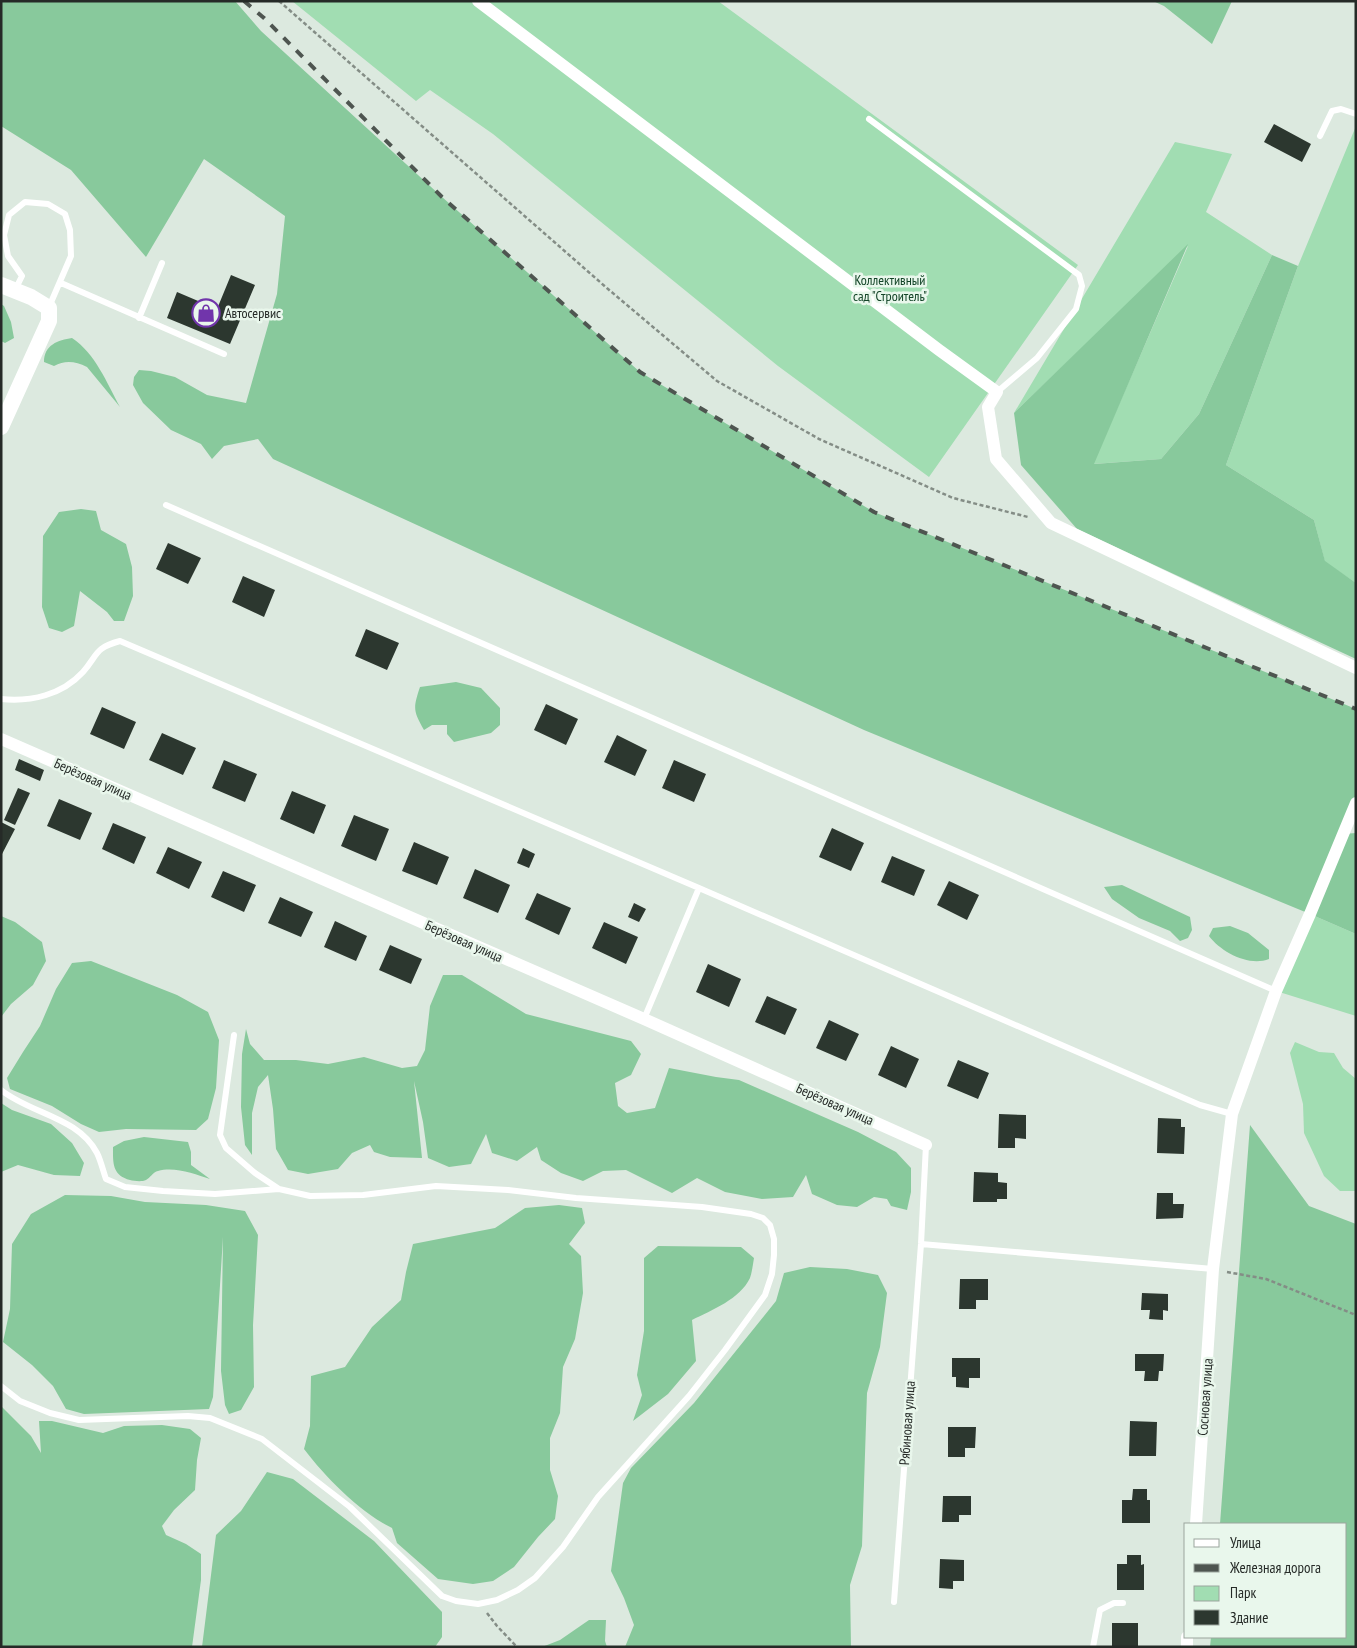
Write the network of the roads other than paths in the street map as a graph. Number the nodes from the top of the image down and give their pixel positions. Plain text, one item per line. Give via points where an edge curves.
1 (478, 1) edge
2 (1356, 114) edge
3 (869, 119) dead end
4 (1320, 136) dead end
5 (162, 263) dead end
6 (61, 283) junction
7 (8, 288) edge
8 (49, 308) junction
9 (139, 318) junction
10 (224, 354) dead end
11 (998, 392) junction
12 (1, 427) edge
13 (166, 506) dead end
14 (1356, 668) edge
15 (1, 698) edge
16 (2, 743) edge
17 (1356, 803) edge
18 (699, 888) junction
19 (1276, 991) junction
20 (644, 1019) junction
21 (234, 1036) dead end
22 (1, 1090) edge
23 (1232, 1114) junction
24 (926, 1145) joint
25 (279, 1189) junction
26 (921, 1244) junction
27 (1213, 1269) junction
28 (1, 1386) edge
29 (1196, 1523) edge
30 (894, 1602) dead end
31 (1123, 1603) dead end
32 (1093, 1647) edge

1 - 11 street
2 - 4 lane via 1341,108 1332,111
3 - 11 lane via 1079,275 1082,286 1076,309 1037,358
5 - 9 lane
6 - 7 lane via 71,256 70,230 65,214 48,204 26,202 9,215 4,235 8,256 22,276
6 - 8 lane
6 - 9 lane
7 - 8 street
8 - 12 street via 49,320
9 - 10 lane
11 - 14 street via 988,408 996,459 1051,523
13 - 19 lane
15 - 18 lane via 34,699 66,686 83,672 106,644 120,641
16 - 20 street, Берёзовая улица
17 - 19 street, Сосновая улица
18 - 20 lane
18 - 23 lane via 1200,1105
19 - 23 street, Сосновая улица
20 - 24 street, Берёзовая улица
21 - 25 lane via 220,1135 226,1148
22 - 25 lane via 50,1115 86,1139 98,1154 106,1179 125,1187 214,1194
23 - 27 street, Сосновая улица
24 - 26 lane, Рябиновая улица
25 - 28 lane via 310,1196 363,1195 436,1186 702,1207 752,1214 770,1225 774,1239 772,1274 764,1294 725,1350 689,1396 598,1497 563,1547 535,1578 497,1600 480,1603 442,1596 350,1507 262,1439 224,1422 196,1416 80,1420 20,1401
26 - 27 lane
26 - 30 lane, Рябиновая улица
27 - 29 street, Сосновая улица
31 - 32 lane via 1114,1603 1100,1610

